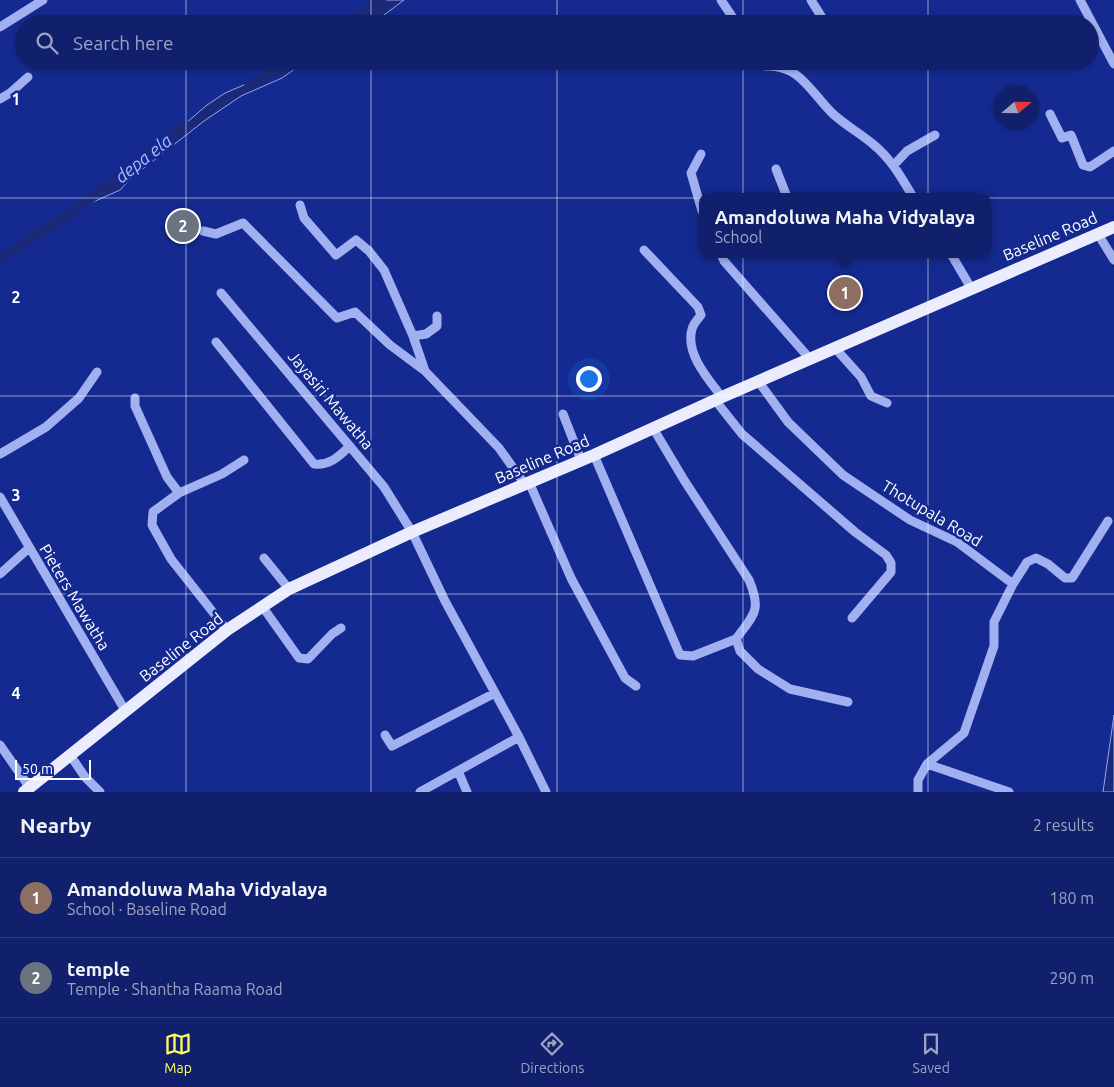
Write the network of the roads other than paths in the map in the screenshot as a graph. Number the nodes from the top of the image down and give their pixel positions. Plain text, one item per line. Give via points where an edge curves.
1 (43, 0) edge
2 (721, 0) edge
3 (811, 0) edge
4 (1080, 0) edge
5 (19, 15) edge
6 (730, 15) edge
7 (820, 15) edge
8 (1088, 15) edge
9 (15, 18) edge
10 (0, 27) edge
11 (1099, 36) edge
12 (1114, 64) edge
13 (788, 70) edge
14 (28, 77) dead end
15 (0, 99) edge
16 (1050, 114) dead end
17 (935, 134) dead end
18 (1114, 151) edge
19 (701, 154) dead end
20 (894, 165) junction
21 (776, 169) dead end
22 (785, 193) edge
23 (911, 193) edge
24 (699, 201) edge
25 (300, 205) dead end
26 (1114, 227) edge
27 (203, 231) dead end
28 (1098, 234) junction
29 (644, 250) dead end
30 (723, 258) edge
31 (953, 258) edge
32 (1114, 260) edge
33 (971, 288) junction
34 (221, 293) dead end
35 (437, 316) dead end
36 (413, 336) junction
37 (216, 342) dead end
38 (835, 348) junction
39 (810, 359) junction
40 (97, 372) dead end
41 (425, 372) junction
42 (758, 381) junction
43 (135, 398) dead end
44 (719, 398) junction
45 (887, 404) dead end
46 (563, 414) dead end
47 (653, 428) junction
48 (350, 446) junction
49 (0, 454) edge
50 (594, 455) junction
51 (244, 460) dead end
52 (581, 460) junction
53 (526, 483) junction
54 (179, 493) junction
55 (0, 497) edge
56 (1108, 521) dead end
57 (412, 532) junction
58 (29, 548) junction
59 (264, 558) dead end
60 (0, 574) edge
61 (1013, 584) junction
62 (289, 589) junction
63 (262, 606) junction
64 (852, 618) dead end
65 (342, 628) dead end
66 (227, 630) junction
67 (736, 639) junction
68 (636, 686) dead end
69 (495, 693) junction
70 (848, 702) dead end
71 (126, 712) junction
72 (384, 735) dead end
73 (519, 737) junction
74 (0, 745) edge
75 (70, 755) junction
76 (927, 764) junction
77 (458, 771) junction
78 (27, 790) edge
79 (100, 792) edge
80 (420, 792) edge
81 (467, 792) edge
82 (546, 792) edge
83 (918, 792) edge
84 (1008, 792) edge

1 - 5 street
2 - 6 street
3 - 7 street
4 - 8 street
9 - 10 street
11 - 12 street
13 - 20 street via 801,77 831,113 875,146
14 - 15 street
16 - 18 street via 1062,138 1071,136 1074,140 1083,165 1090,167
17 - 20 street via 906,151
19 - 24 street via 691,173
20 - 23 street
21 - 22 street
25 - 36 street via 304,218 336,255 356,240 369,251 384,270
26 - 28 main road, Baseline Road
27 - 41 street via 216,234 243,223 337,318 356,312 390,345
28 - 32 street
28 - 33 main road, Baseline Road
29 - 44 street via 698,307 700,315 692,328 692,346 700,369
30 - 39 street
31 - 33 street
33 - 38 main road, Baseline Road
34 - 48 street, Jayasiri Mawatha
35 - 36 street via 438,326 426,334
36 - 41 street
37 - 48 street via 314,464 329,462
38 - 39 main road, Baseline Road
38 - 45 street via 861,377 871,396
39 - 42 main road, Baseline Road
40 - 49 street via 79,398 46,427
41 - 53 street via 499,448
42 - 44 main road, Baseline Road
42 - 61 street, Thotupala Road via 788,422 843,475 910,520 957,542
43 - 54 street via 135,406 168,477
44 - 47 main road, Baseline Road
44 - 64 street via 742,434 854,532 886,555 891,563 891,572
46 - 52 street
47 - 50 main road, Baseline Road
47 - 67 street via 749,580 755,596 755,614
48 - 57 street, Jayasiri Mawatha via 384,487
50 - 52 main road, Baseline Road
50 - 67 street via 680,656 693,656
51 - 54 street via 222,474
52 - 53 main road, Baseline Road
53 - 57 main road, Baseline Road
53 - 68 street via 571,578 625,678
54 - 66 street via 153,512 152,525 171,559
55 - 58 street, Pieters Mawatha
56 - 61 street via 1072,578 1065,578 1036,558 1027,562
57 - 62 main road, Baseline Road
57 - 69 street, Jayasiri Mawatha
58 - 60 street
58 - 71 street, Pieters Mawatha
59 - 62 street
61 - 76 street via 994,622 994,646 964,733
62 - 63 main road, Baseline Road
63 - 65 street via 299,658 308,659
63 - 66 main road, Baseline Road
66 - 71 main road, Baseline Road
67 - 70 street via 740,651 758,669 790,689
69 - 72 street via 392,746
69 - 73 street, Jayasiri Mawatha
71 - 75 main road, Baseline Road
73 - 77 street
73 - 82 street, Jayasiri Mawatha
74 - 78 street
75 - 78 main road, Baseline Road
75 - 79 street
76 - 83 street via 918,780
76 - 84 street
77 - 80 street
77 - 81 street

